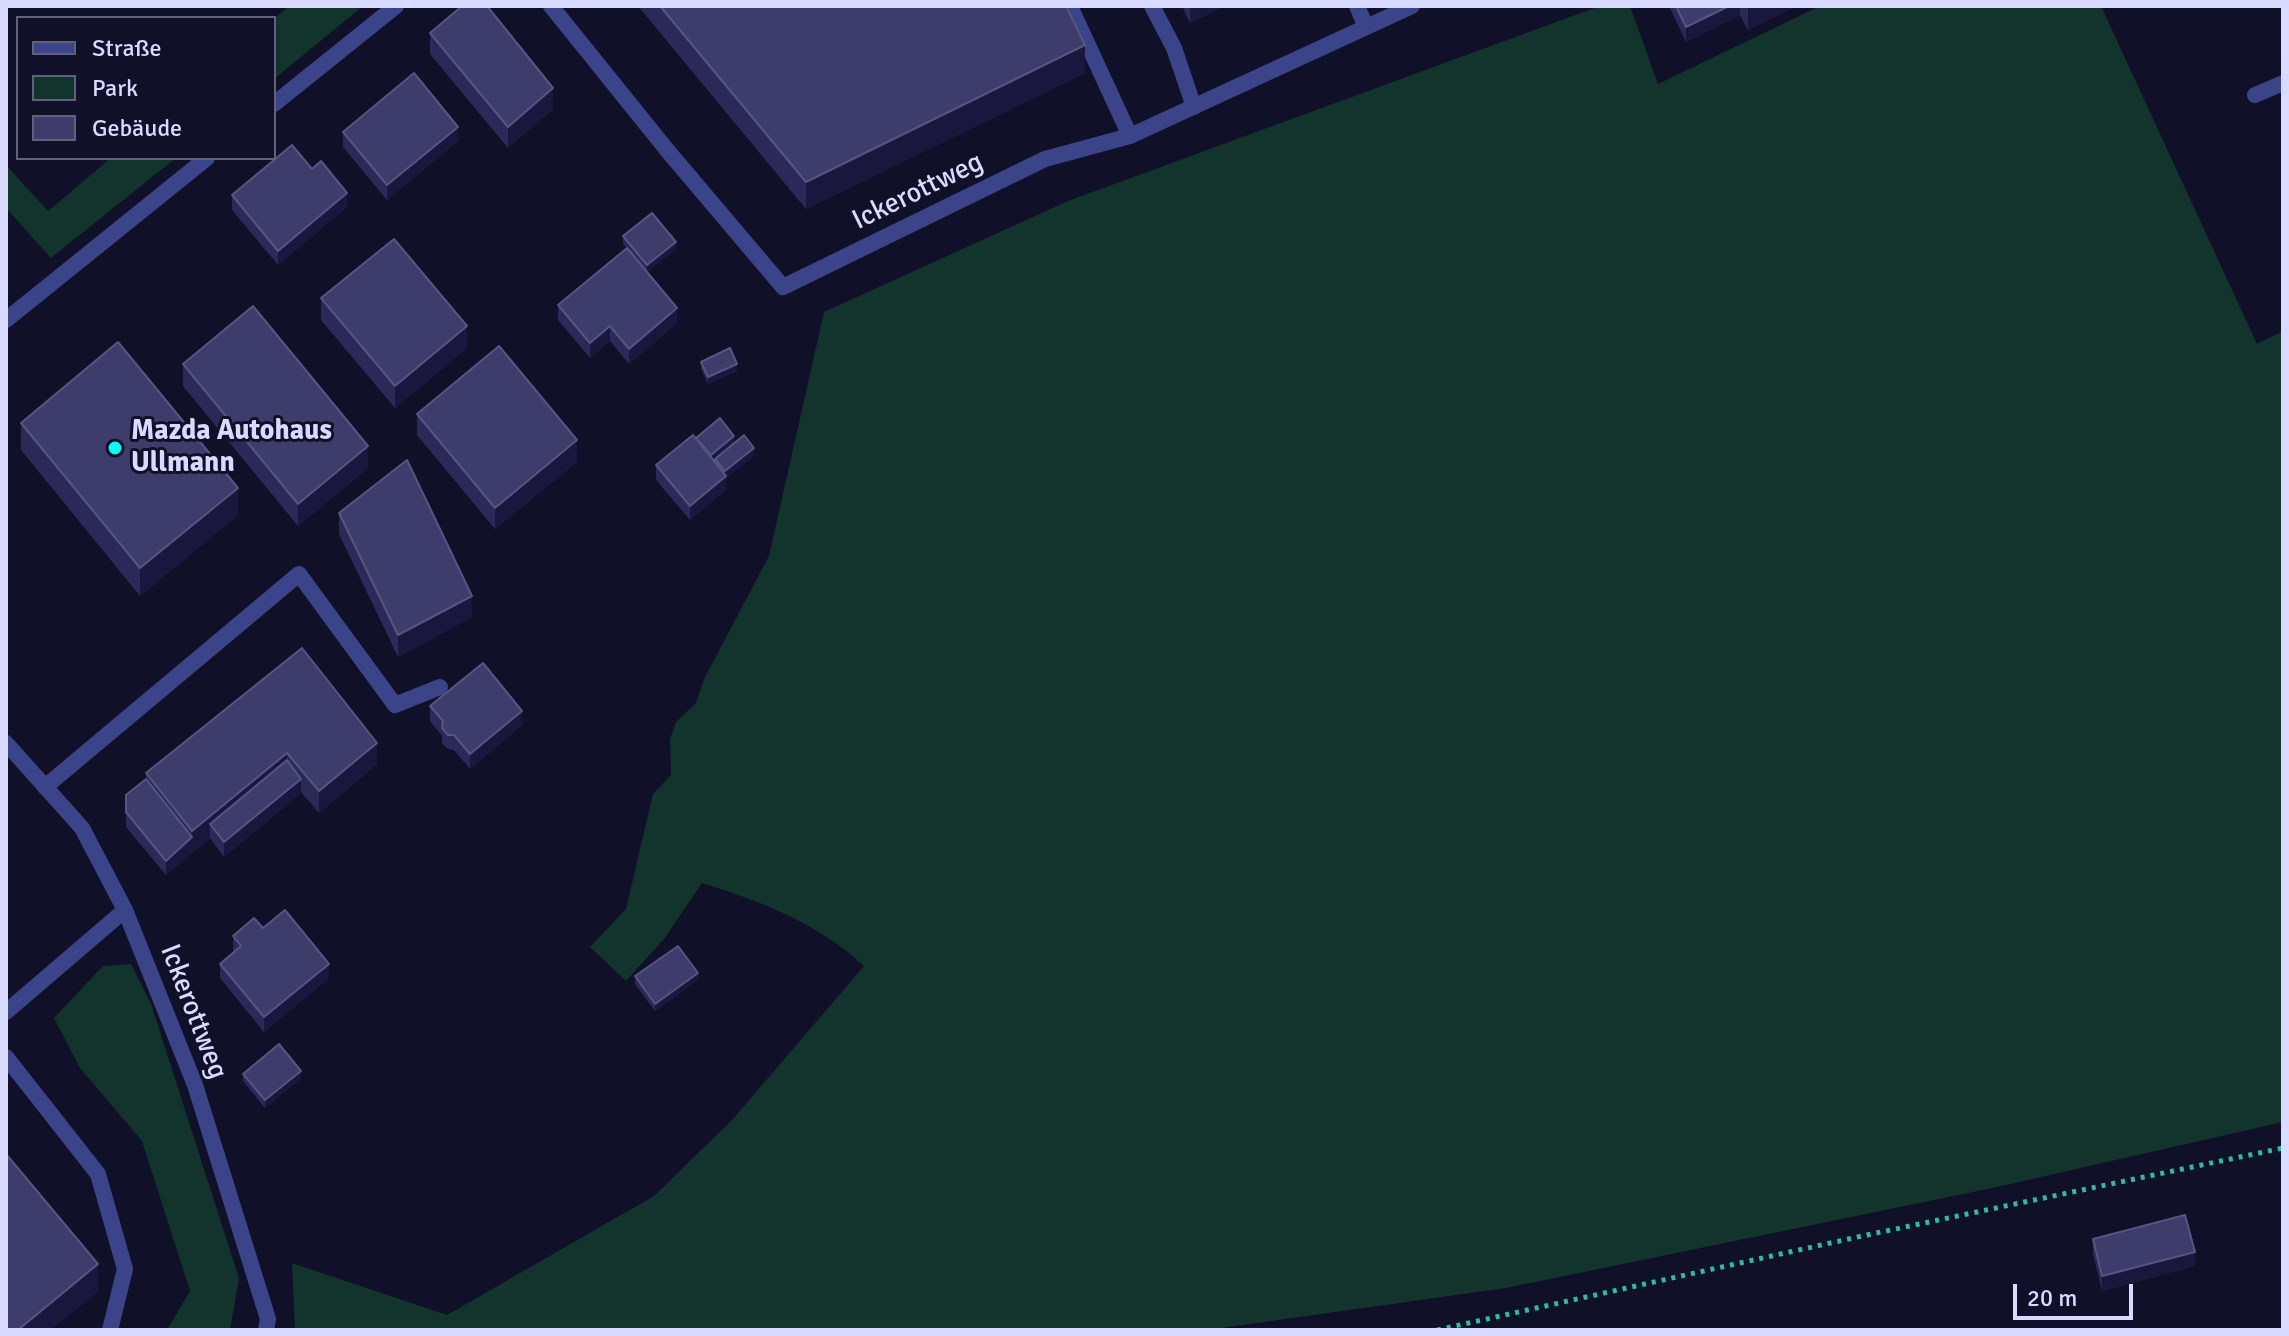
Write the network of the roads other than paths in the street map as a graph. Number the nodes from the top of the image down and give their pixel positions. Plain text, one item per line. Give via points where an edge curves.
1 (396, 6) edge
2 (551, 6) edge
3 (1070, 6) edge
4 (1152, 6) edge
5 (1357, 6) edge
6 (1412, 6) edge
7 (1366, 27) junction
8 (2283, 83) edge
9 (2255, 95) dead end
10 (276, 102) edge
11 (1194, 107) junction
12 (1130, 136) junction
13 (205, 160) edge
14 (6, 320) edge
15 (440, 687) dead end
16 (6, 743) edge
17 (45, 787) junction
18 (125, 910) junction
19 (6, 1012) edge
20 (6, 1057) edge
21 (110, 1330) edge
22 (266, 1330) edge

1 - 10 street
2 - 12 street, Ickerottweg via 783,287 1045,159
3 - 12 street
4 - 11 street via 1174,48
5 - 7 street
6 - 7 street, Ickerottweg
7 - 11 street, Ickerottweg
8 - 9 street
11 - 12 street, Ickerottweg
13 - 14 street
15 - 17 street via 395,705 299,574
16 - 17 street, Ickerottweg
17 - 18 street, Ickerottweg via 82,828
18 - 19 street
18 - 22 street, Ickerottweg via 195,1085 268,1319
20 - 21 street via 98,1174 125,1269

